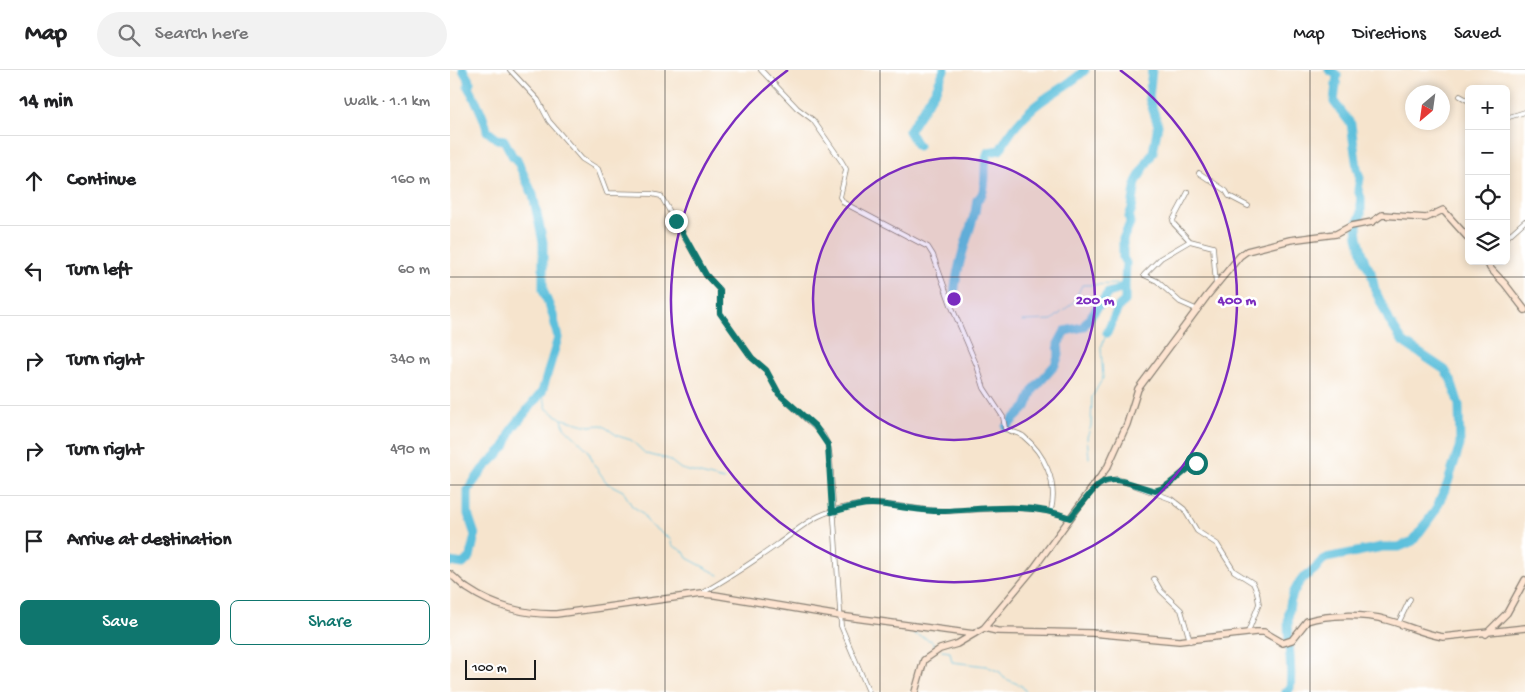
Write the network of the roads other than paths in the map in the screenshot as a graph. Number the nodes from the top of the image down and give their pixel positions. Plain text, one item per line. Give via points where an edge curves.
1 (510, 70) edge
2 (761, 70) edge
3 (1460, 96) dead end
4 (1465, 99) edge
5 (1525, 112) edge
6 (1510, 117) edge
7 (1199, 173) dead end
8 (1188, 192) dead end
9 (1248, 206) dead end
10 (1525, 221) edge
11 (1510, 234) edge
12 (1465, 235) edge
13 (1190, 241) junction
14 (1489, 265) edge
15 (1216, 285) junction
16 (1198, 310) junction
17 (1525, 310) edge
18 (1196, 463) dead end
19 (1096, 484) junction
20 (1155, 491) junction
21 (1051, 510) junction
22 (832, 512) junction
23 (1070, 518) junction
24 (450, 574) edge
25 (1154, 579) dead end
26 (1525, 580) edge
27 (701, 594) junction
28 (1410, 598) dead end
29 (840, 616) junction
30 (1398, 624) junction
31 (984, 628) junction
32 (1525, 628) edge
33 (1248, 632) junction
34 (974, 634) junction
35 (1486, 634) junction
36 (1190, 641) junction
37 (869, 692) edge
38 (915, 692) edge

1 - 22 street via 538,100 549,121 582,159 598,169 607,193 657,194 667,205 706,275 720,290 720,313 752,358 766,370 779,394 823,435 830,458
2 - 21 street via 817,126 842,162 846,169 840,197 844,203 928,247 984,388 1003,417 1005,428 1024,437 1043,458 1054,492
3 - 4 street
5 - 6 street
7 - 9 street
8 - 13 street via 1173,220 1178,231
10 - 11 street
12 - 15 street via 1443,210 1426,218 1382,215 1372,222 1351,226 1336,234 1290,240 1247,251
13 - 15 street via 1213,247
13 - 16 street via 1161,258 1144,275 1157,281 1180,302
14 - 17 street
15 - 16 street
16 - 19 street via 1136,393 1127,424
18 - 20 street via 1169,485
19 - 20 street via 1117,479
19 - 23 street
20 - 33 street via 1184,509 1197,531 1217,544 1234,571 1253,583 1259,604
21 - 22 street via 921,510 871,504
21 - 23 street
22 - 27 street via 807,522 735,574
22 - 29 street
23 - 31 street
24 - 27 street via 470,591 508,608 533,614 556,614
25 - 36 street via 1161,591 1181,610
26 - 35 street via 1507,613
27 - 29 street
28 - 30 street
29 - 34 street
29 - 37 street via 841,629
30 - 33 street via 1375,617 1312,619 1302,624 1292,640 1283,643 1264,632
30 - 35 street via 1443,637
31 - 34 street
31 - 36 street
32 - 35 street
33 - 36 street
34 - 38 street via 924,660

